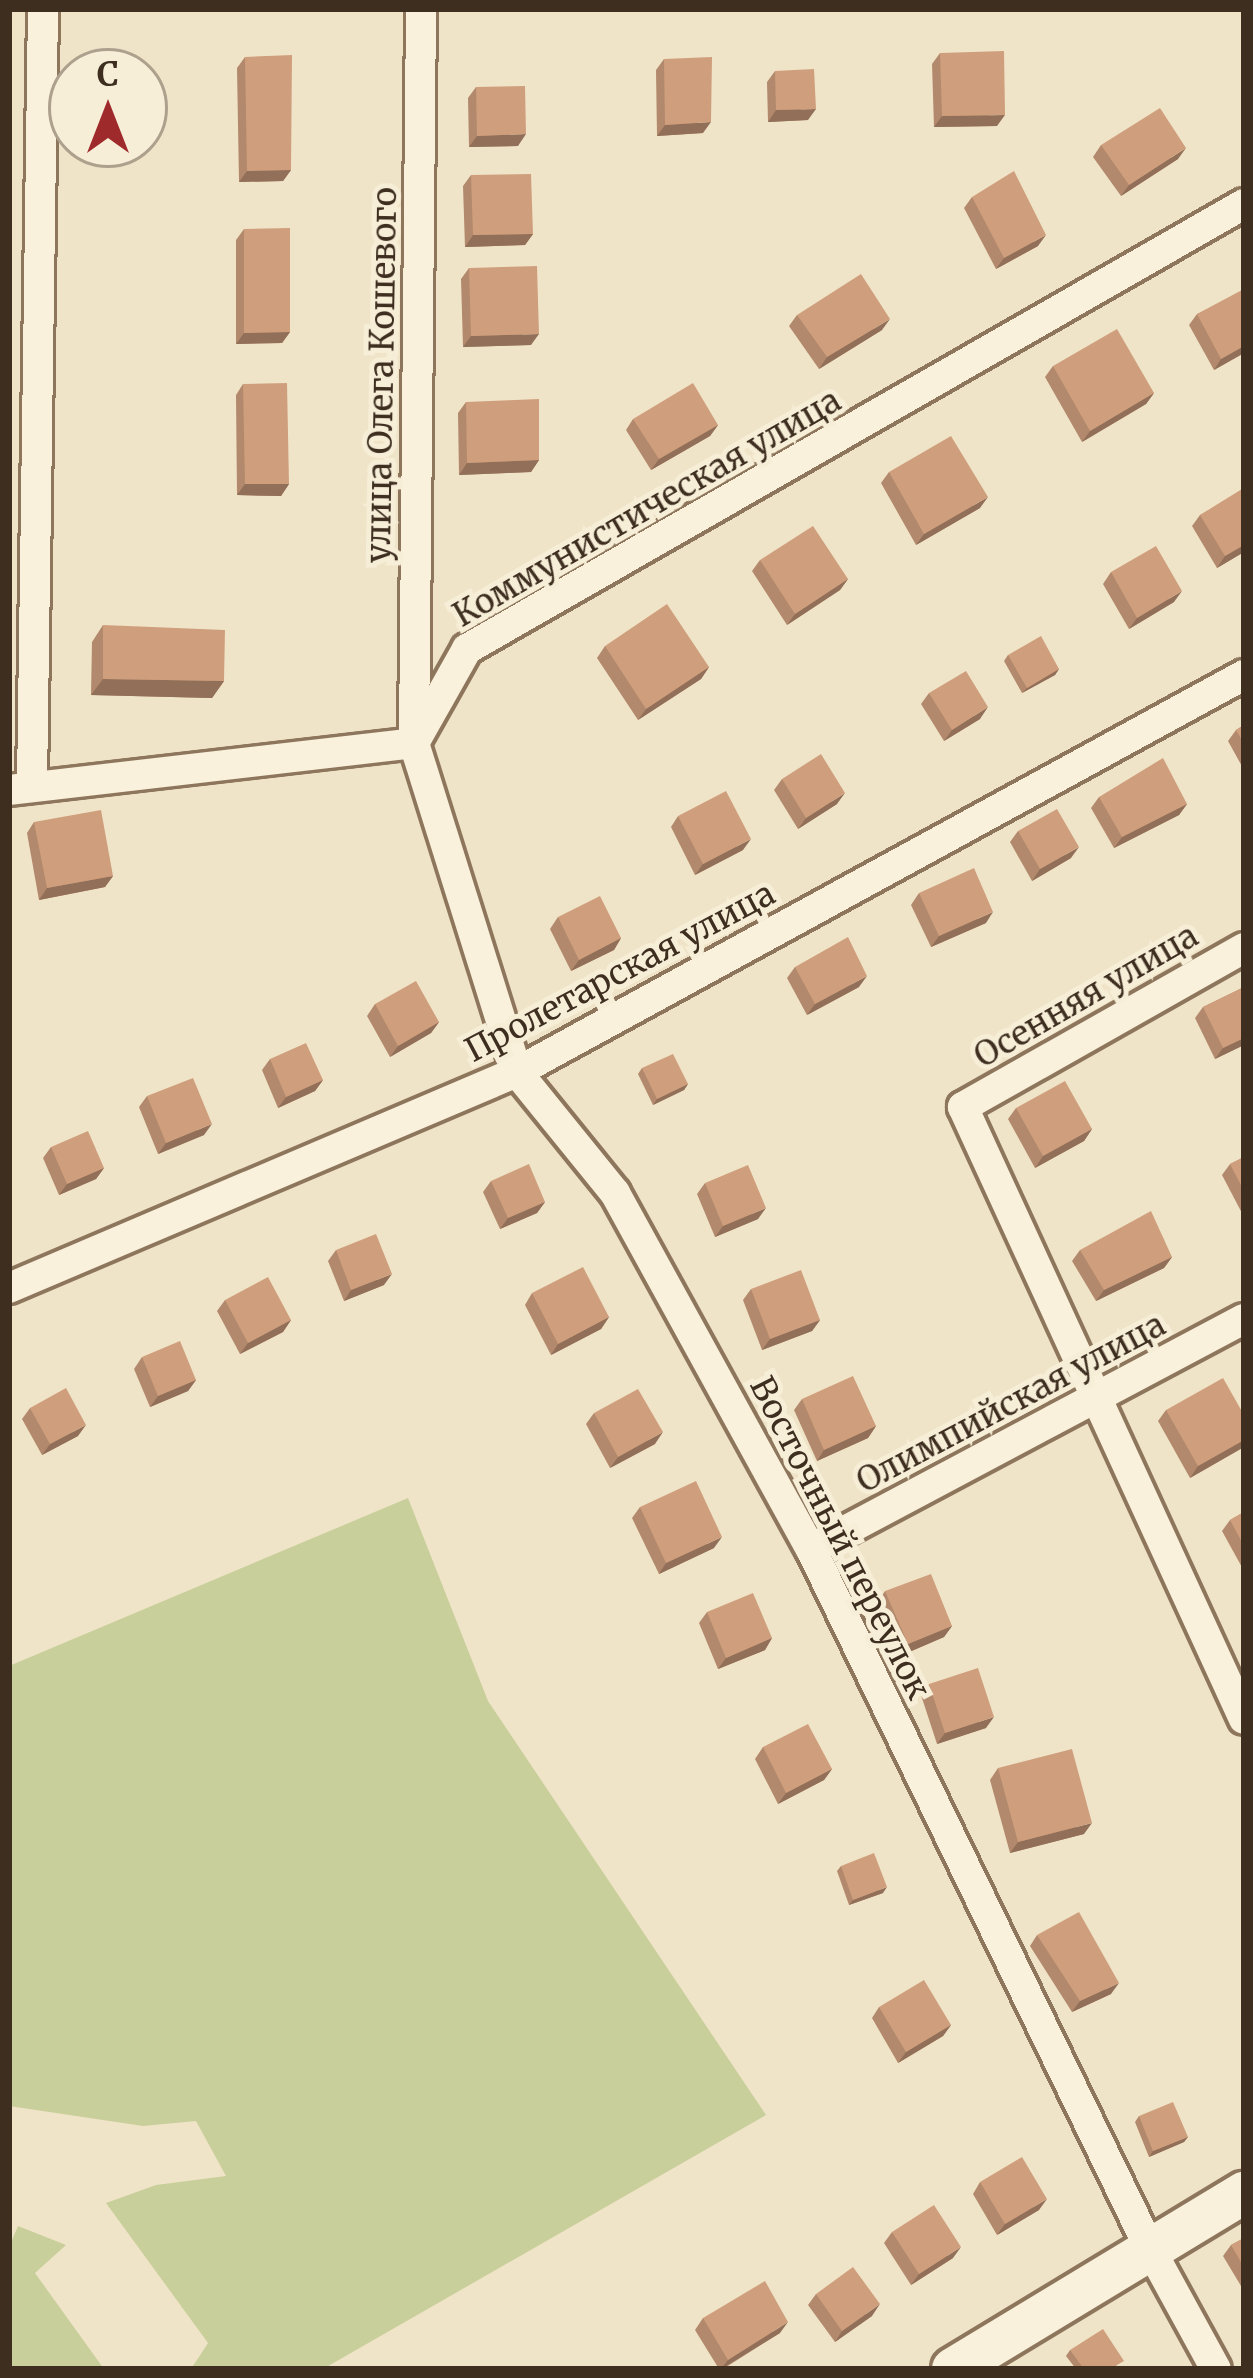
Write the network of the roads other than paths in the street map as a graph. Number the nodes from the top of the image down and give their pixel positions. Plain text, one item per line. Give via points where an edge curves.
1 (43, 9) edge
2 (421, 9) edge
3 (1244, 204) edge
4 (1244, 675) edge
5 (414, 742) junction
6 (20, 787) edge
7 (1244, 948) edge
8 (517, 1072) junction
9 (9, 1288) edge
10 (1244, 1319) edge
11 (1102, 1400) junction
12 (811, 1549) junction
13 (1244, 1719) edge
14 (1244, 2193) edge
15 (1148, 2245) junction
16 (953, 2369) edge
17 (1216, 2369) edge

1 - 6 street
2 - 5 street, улица Олега Кошевого
3 - 5 street, Коммунистическая улица via 467,649
4 - 8 street, Пролетарская улица
5 - 6 street
5 - 8 street, Восточный переулок
7 - 11 street, Осенняя улица via 963,1107
8 - 9 street, Пролетарская улица
8 - 12 street, Восточный переулок via 615,1193
10 - 11 street, Олимпийская улица
11 - 12 street, Олимпийская улица
11 - 13 street
12 - 15 street, Восточный переулок
14 - 15 main road
15 - 16 main road
15 - 17 street, Восточный переулок

